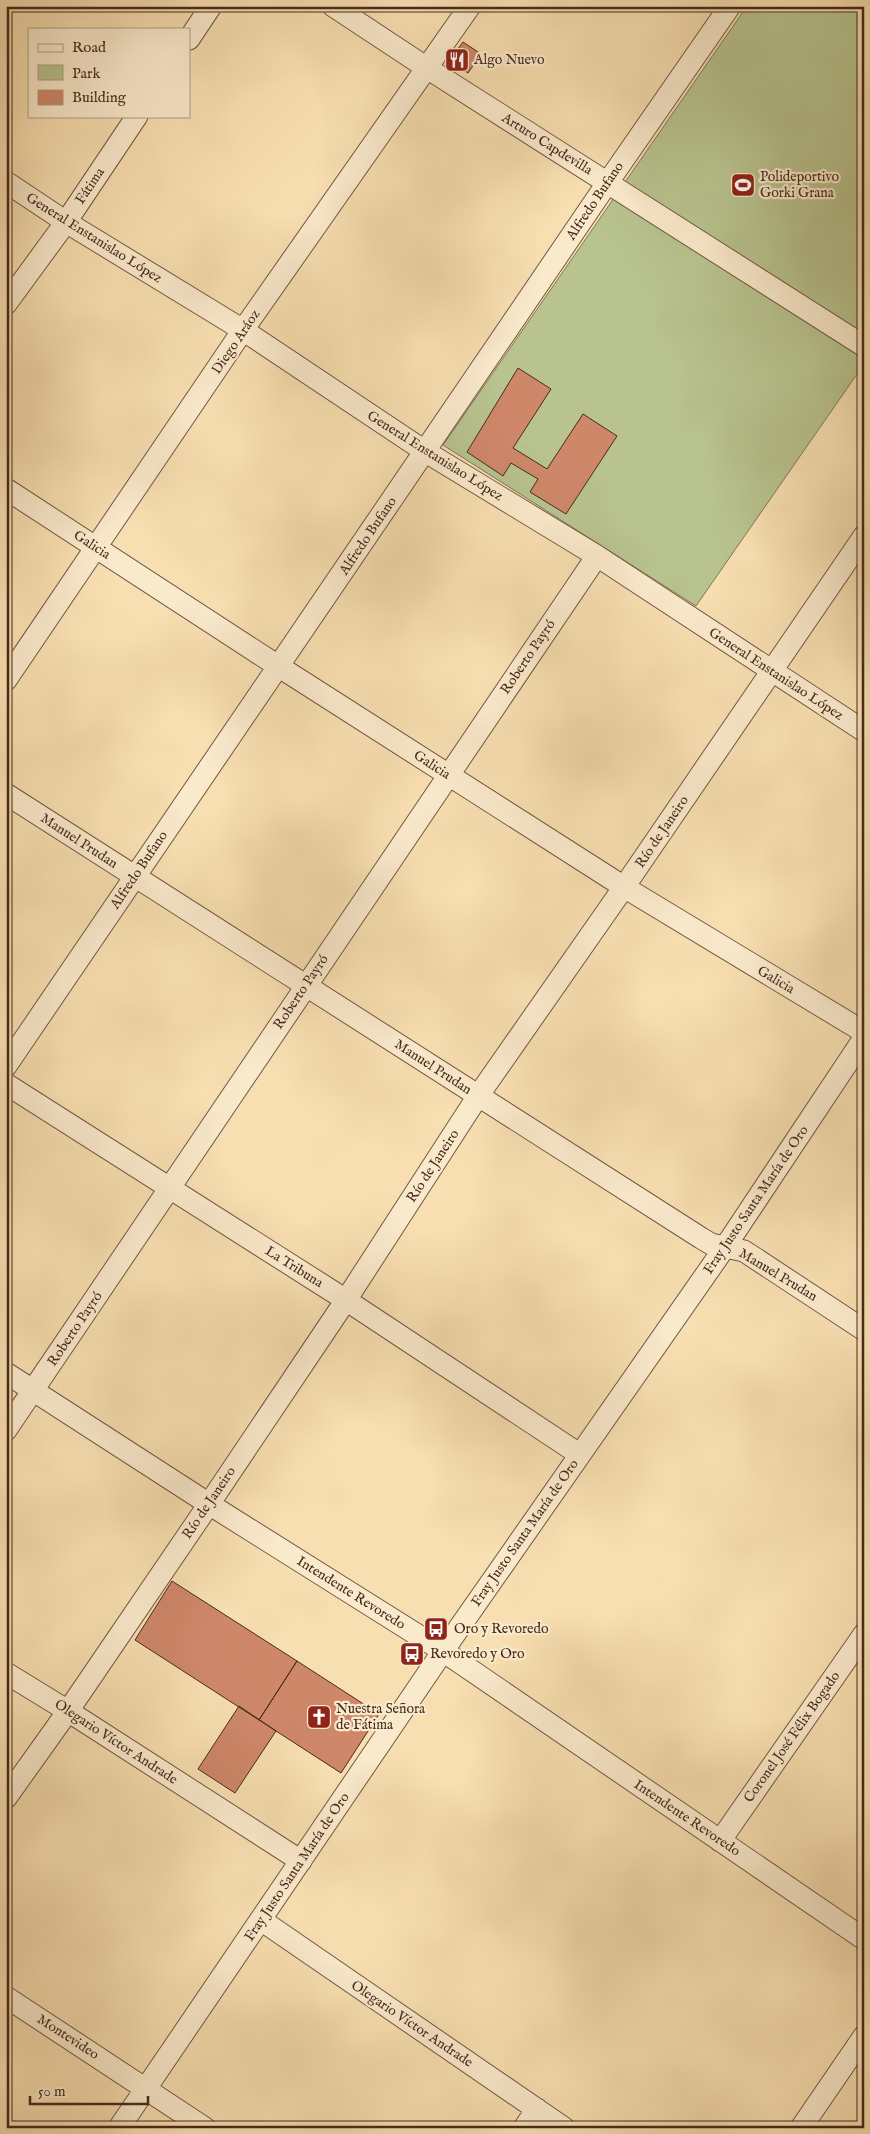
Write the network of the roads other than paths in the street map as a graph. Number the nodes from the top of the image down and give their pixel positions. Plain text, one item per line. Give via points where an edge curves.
1 (211, 6) edge
2 (333, 6) edge
3 (470, 6) edge
4 (730, 6) edge
5 (190, 38) edge
6 (426, 68) junction
7 (136, 118) edge
8 (6, 182) edge
9 (608, 182) junction
10 (66, 222) junction
11 (6, 304) edge
12 (243, 330) junction
13 (864, 346) edge
14 (426, 452) junction
15 (6, 489) edge
16 (864, 536) edge
17 (96, 548) junction
18 (596, 556) junction
19 (278, 666) junction
20 (772, 672) junction
21 (6, 680) edge
22 (864, 730) edge
23 (448, 776) junction
24 (6, 794) edge
25 (135, 876) junction
26 (624, 888) junction
27 (305, 985) junction
28 (864, 1032) edge
29 (864, 1038) edge
30 (6, 1066) edge
31 (6, 1084) edge
32 (478, 1096) junction
33 (171, 1189) junction
34 (725, 1247) junction
35 (346, 1300) junction
36 (864, 1330) edge
37 (6, 1373) edge
38 (34, 1389) junction
39 (6, 1430) edge
40 (579, 1454) junction
41 (209, 1504) junction
42 (864, 1634) edge
43 (443, 1651) junction
44 (6, 1673) edge
45 (68, 1711) junction
46 (6, 1798) edge
47 (720, 1841) junction
48 (301, 1861) junction
49 (261, 1920) junction
50 (864, 1939) edge
51 (6, 1997) edge
52 (864, 2036) edge
53 (146, 2088) junction
54 (537, 2109) junction
55 (119, 2128) edge
56 (205, 2128) edge
57 (524, 2128) edge
58 (564, 2128) edge
59 (801, 2128) edge

1 - 5 street
2 - 6 street, Arturo Capdevilla
3 - 6 street, Diego Aráoz
4 - 9 street, Alfredo Bufano
6 - 9 street, Arturo Capdevilla
6 - 12 street, Diego Aráoz
7 - 10 street, Fátima
8 - 10 street, General Enstanislao López
9 - 13 street, Arturo Capdevilla
9 - 14 street, Alfredo Bufano
10 - 11 street, Fátima
10 - 12 street, General Enstanislao López
12 - 14 street, General Enstanislao López
12 - 17 street, Diego Aráoz
14 - 18 street, General Enstanislao López
14 - 19 street, Alfredo Bufano
15 - 17 street, Galicia
16 - 20 street, Río de Janeiro
17 - 19 street, Galicia
17 - 21 street, Diego Aráoz
18 - 20 street, General Enstanislao López
18 - 23 street, Roberto Payró
19 - 23 street, Galicia
19 - 25 street, Alfredo Bufano
20 - 22 street, General Enstanislao López
20 - 26 street, Río de Janeiro
23 - 26 street, Galicia
23 - 27 street, Roberto Payró
24 - 25 street, Manuel Prudan
25 - 27 street, Manuel Prudan
25 - 30 street, Alfredo Bufano
26 - 28 street, Galicia
26 - 32 street, Río de Janeiro
27 - 32 street, Manuel Prudan
27 - 33 street, Roberto Payró
29 - 34 street, Fray Justo Santa María de Oro
31 - 33 street, La Tribuna
32 - 34 street, Manuel Prudan via 700,1238
32 - 35 street, Río de Janeiro
33 - 35 street, La Tribuna
33 - 38 street, Roberto Payró
34 - 36 street, Manuel Prudan via 744,1251 767,1264
34 - 40 street, Fray Justo Santa María de Oro
35 - 40 street, La Tribuna
35 - 41 street, Río de Janeiro
37 - 38 street, Intendente Revoredo
38 - 39 street, Roberto Payró
38 - 41 street, Intendente Revoredo
40 - 43 street, Fray Justo Santa María de Oro
41 - 43 street, Intendente Revoredo
41 - 45 street, Río de Janeiro
42 - 47 street, Coronel José Félix Bogado
43 - 47 street, Intendente Revoredo
43 - 48 street, Fray Justo Santa María de Oro
44 - 45 street, Olegario Víctor Andrade
45 - 46 street, Río de Janeiro
45 - 48 street, Olegario Víctor Andrade
47 - 50 street, Intendente Revoredo
48 - 49 street, Fray Justo Santa María de Oro
49 - 53 street, Fray Justo Santa María de Oro
49 - 54 street, Olegario Víctor Andrade
51 - 53 street, Montevideo
52 - 59 street
53 - 55 street, Fray Justo Santa María de Oro
53 - 56 street, Montevideo
54 - 57 street
54 - 58 street, Olegario Víctor Andrade

